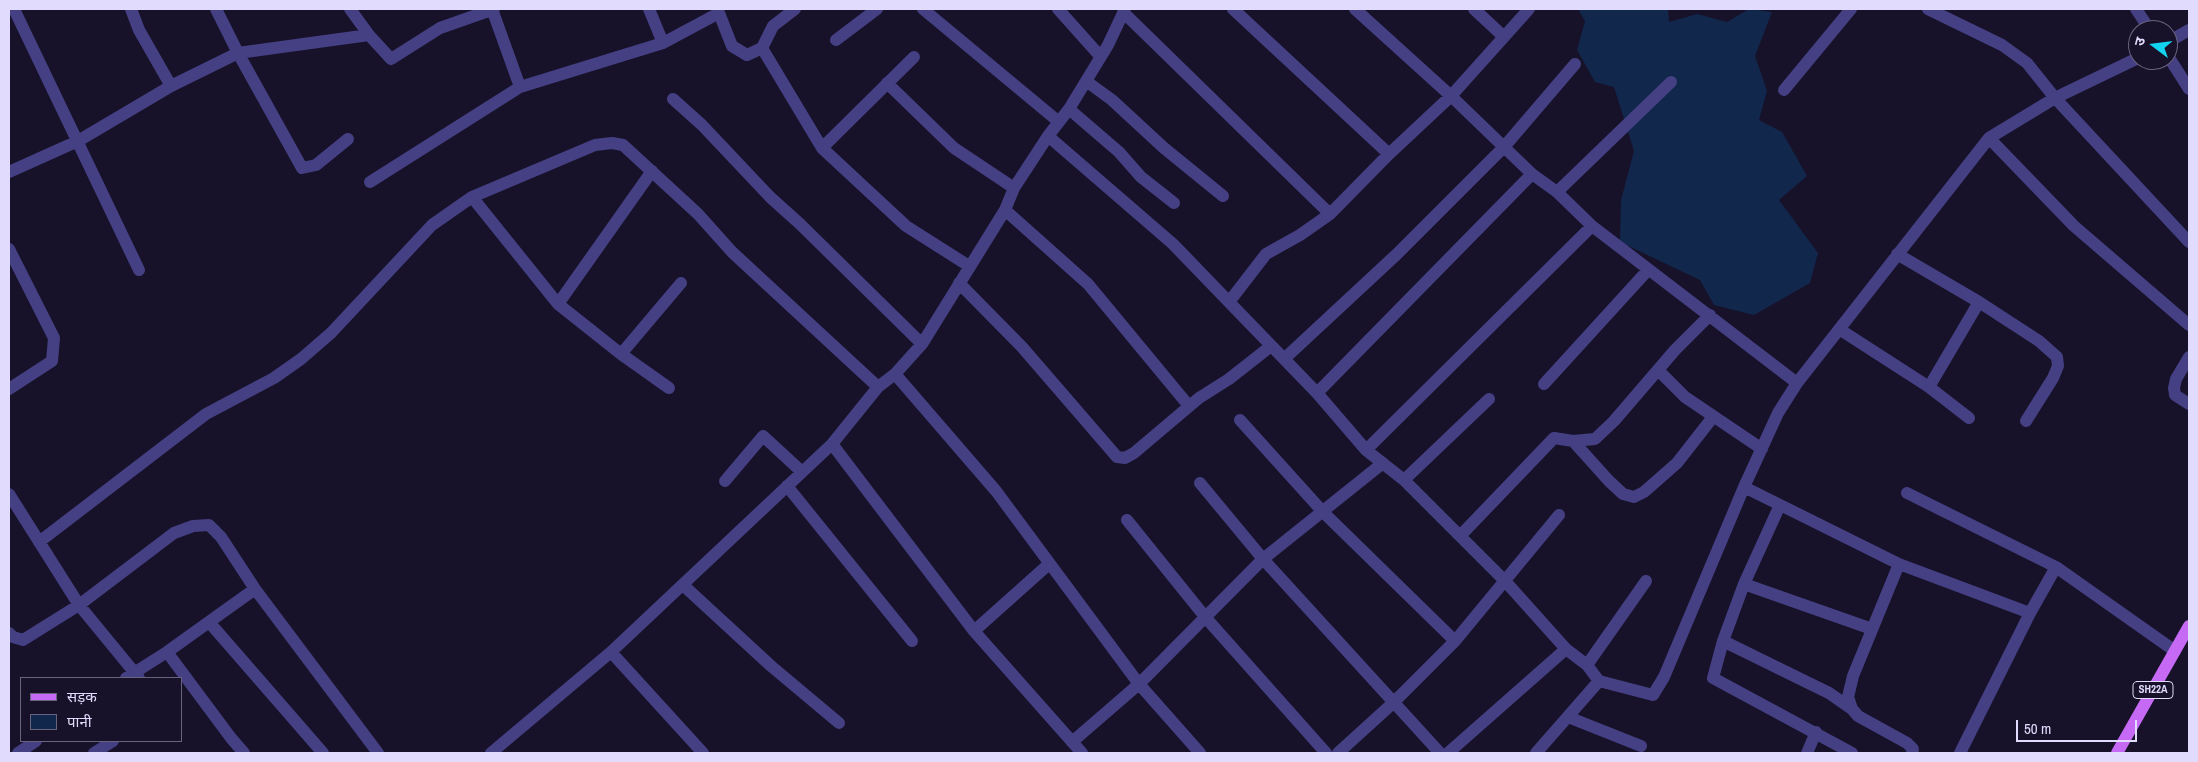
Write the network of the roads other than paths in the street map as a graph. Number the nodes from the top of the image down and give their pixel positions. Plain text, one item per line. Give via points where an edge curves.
1 (14, 9) edge
2 (130, 9) edge
3 (216, 9) edge
4 (350, 9) edge
5 (493, 9) edge
6 (649, 9) edge
7 (795, 9) edge
8 (876, 9) edge
9 (923, 9) edge
10 (1058, 9) edge
11 (1233, 9) edge
12 (1356, 9) edge
13 (1474, 9) edge
14 (1528, 9) edge
15 (1928, 9) edge
16 (2136, 9) edge
17 (1124, 10) edge
18 (718, 11) edge
19 (1843, 11) edge
20 (2143, 20) edge
21 (2189, 30) edge
22 (369, 35) junction
23 (1503, 36) junction
24 (2178, 36) edge
25 (836, 40) dead end
26 (664, 43) junction
27 (762, 48) junction
28 (238, 53) junction
29 (914, 56) dead end
30 (1100, 56) junction
31 (2128, 63) edge
32 (1575, 64) dead end
33 (2177, 70) edge
34 (1086, 81) junction
35 (1671, 82) dead end
36 (886, 83) junction
37 (171, 86) junction
38 (520, 87) junction
39 (2189, 89) edge
40 (1784, 90) dead end
41 (1451, 96) junction
42 (2055, 98) junction
43 (673, 99) dead end
44 (1069, 109) junction
45 (1059, 122) junction
46 (1048, 136) junction
47 (1989, 138) junction
48 (348, 139) dead end
49 (78, 141) junction
50 (1504, 147) junction
51 (822, 148) junction
52 (1389, 154) junction
53 (652, 171) junction
54 (9, 172) edge
55 (1532, 174) junction
56 (370, 182) dead end
57 (1014, 188) junction
58 (1557, 192) junction
59 (1223, 196) dead end
60 (472, 198) junction
61 (1174, 203) dead end
62 (1005, 210) junction
63 (1330, 214) junction
64 (1592, 226) junction
65 (2189, 242) edge
66 (9, 249) edge
67 (1896, 254) junction
68 (969, 266) junction
69 (139, 270) dead end
70 (1648, 270) junction
71 (681, 283) dead end
72 (958, 283) junction
73 (1229, 302) junction
74 (1979, 302) junction
75 (558, 304) junction
76 (1710, 315) junction
77 (2187, 319) edge
78 (1839, 329) junction
79 (922, 344) junction
80 (1271, 346) junction
81 (621, 354) junction
82 (2189, 357) edge
83 (1284, 359) junction
84 (1658, 370) junction
85 (895, 374) junction
86 (1798, 383) junction
87 (1544, 384) dead end
88 (878, 387) junction
89 (1929, 387) junction
90 (669, 388) dead end
91 (9, 389) edge
92 (1317, 393) junction
93 (1489, 399) dead end
94 (2189, 404) edge
95 (1189, 406) junction
96 (1713, 417) junction
97 (1969, 418) dead end
98 (1240, 420) dead end
99 (2026, 421) dead end
100 (1573, 441) junction
101 (832, 444) junction
102 (1762, 448) junction
103 (1366, 450) junction
104 (1383, 463) junction
105 (802, 472) junction
106 (725, 480) dead end
107 (1404, 480) junction
108 (1200, 483) dead end
109 (787, 486) junction
110 (1744, 487) junction
111 (1907, 493) dead end
112 (9, 494) edge
113 (1780, 505) junction
114 (1323, 512) junction
115 (1559, 515) dead end
116 (1127, 520) dead end
117 (1460, 536) junction
118 (39, 542) junction
119 (1264, 559) junction
120 (1049, 564) junction
121 (1898, 564) junction
122 (2056, 567) junction
123 (1505, 581) junction
124 (1646, 581) dead end
125 (1744, 584) junction
126 (683, 585) junction
127 (255, 589) junction
128 (79, 605) junction
129 (2030, 613) junction
130 (1206, 618) junction
131 (209, 622) junction
132 (2189, 626) edge
133 (1872, 629) junction
134 (974, 631) junction
135 (10, 637) edge
136 (912, 641) dead end
137 (1455, 641) junction
138 (1723, 641) junction
139 (1566, 649) junction
140 (168, 652) junction
141 (611, 652) junction
142 (2175, 652) junction
143 (1587, 665) junction
144 (133, 676) edge
145 (1599, 680) junction
146 (1139, 684) junction
147 (1393, 704) junction
148 (1852, 709) junction
149 (1568, 717) junction
150 (839, 723) dead end
151 (1816, 732) junction
152 (34, 742) edge
153 (112, 742) edge
154 (1072, 742) junction
155 (1641, 746) dead end
156 (18, 753) edge
157 (94, 753) edge
158 (244, 753) edge
159 (323, 753) edge
160 (378, 753) edge
161 (491, 753) edge
162 (703, 753) edge
163 (1082, 753) edge
164 (1200, 753) edge
165 (1326, 753) edge
166 (1338, 753) edge
167 (1440, 753) edge
168 (1448, 753) edge
169 (1536, 753) edge
170 (1807, 753) edge
171 (1852, 753) edge
172 (1912, 753) edge
173 (1960, 753) edge
174 (2117, 753) edge

1 - 49 street
2 - 37 street
3 - 28 street
4 - 22 street
5 - 22 street via 440,28 391,58
5 - 38 street
6 - 26 street
7 - 27 street via 773,26
8 - 25 street
9 - 45 street
10 - 30 street
11 - 52 street
12 - 41 street
13 - 23 street
14 - 23 street
15 - 42 street via 2002,45 2027,63
16 - 20 street
17 - 30 street
17 - 63 street
18 - 26 street
18 - 27 street via 732,46 747,55
19 - 40 street
21 - 24 street
22 - 28 street
23 - 41 street
26 - 38 street
27 - 51 street
28 - 37 street
28 - 48 street via 302,168 316,165
29 - 36 street
30 - 34 street
31 - 42 street
32 - 50 street
33 - 39 street
34 - 44 street
34 - 59 street
35 - 58 street
36 - 51 street
36 - 57 street via 954,148
37 - 49 street
38 - 56 street
41 - 50 street
41 - 52 street
42 - 47 street
42 - 65 street
43 - 79 street
44 - 45 street
44 - 61 street via 1119,152 1141,178
45 - 46 street
46 - 57 street
46 - 73 street via 1173,244
47 - 67 street
47 - 77 street via 2074,226
49 - 54 street
49 - 69 street
50 - 55 street
50 - 83 street via 1397,254
51 - 68 street via 906,226
52 - 63 street
53 - 60 street via 623,145 612,143 595,146
53 - 75 street
53 - 88 street via 698,214 732,252
55 - 58 street
55 - 92 street
57 - 62 street
58 - 64 street
60 - 75 street
60 - 118 street via 432,225 343,320 301,359 274,378 206,414
62 - 68 street
62 - 95 street via 1088,284
63 - 73 street via 1266,254
64 - 70 street
64 - 103 street
66 - 91 street via 54,338 52,361
67 - 74 street
67 - 78 street
68 - 72 street
70 - 76 street
70 - 87 street
71 - 81 street
72 - 79 street
72 - 95 street via 1022,347 1117,457 1126,458 1134,453
73 - 80 street
74 - 89 street
74 - 99 street via 2040,341 2057,358 2058,366 2053,378
75 - 81 street
76 - 84 street
76 - 86 street
78 - 86 street
78 - 89 street
79 - 85 street
80 - 83 street
80 - 95 street
81 - 90 street
82 - 94 street via 2174,388 2175,395
83 - 92 street
84 - 96 street via 1685,397
84 - 100 street via 1595,440
85 - 88 street
85 - 120 street via 996,491
86 - 102 street via 1778,413
88 - 101 street
89 - 97 street
92 - 103 street
93 - 107 street
96 - 100 street via 1677,463 1634,497 1623,494 1608,481
96 - 102 street
98 - 114 street
100 - 117 street via 1554,438
101 - 105 street
101 - 134 street
102 - 110 street
103 - 104 street
104 - 107 street
104 - 114 street
105 - 106 street via 763,436
105 - 109 street
107 - 117 street
108 - 119 street
109 - 126 street
109 - 136 street
110 - 113 street
110 - 145 street via 1664,677 1653,695
111 - 122 street
112 - 118 street
113 - 121 street
113 - 125 street
114 - 119 street
114 - 137 street
115 - 123 street
116 - 130 street
117 - 123 street
118 - 128 street
119 - 130 street
119 - 147 street
120 - 134 street
120 - 146 street
121 - 129 street
121 - 133 street
122 - 129 street
122 - 142 street
123 - 137 street
123 - 139 street
124 - 143 street
125 - 133 street
125 - 138 street
126 - 141 street
126 - 150 street
127 - 128 street via 221,537 209,525 193,526 174,534
127 - 131 street
127 - 160 street
128 - 135 street via 23,640
128 - 144 street
129 - 173 street
130 - 146 street
130 - 165 street
131 - 140 street
131 - 159 street
132 - 142 main road, SH22A
133 - 148 street via 1853,676 1848,697
134 - 154 street
137 - 147 street
138 - 148 street via 1828,693
138 - 151 street via 1712,678
139 - 143 street
139 - 168 street
140 - 144 street
140 - 158 street
141 - 161 street
141 - 162 street
142 - 174 main road, SH22A
143 - 145 street
145 - 149 street
146 - 154 street
146 - 164 street
147 - 166 street
147 - 167 street
148 - 172 street via 1858,716 1907,743 1913,749
149 - 155 street
149 - 169 street
151 - 170 street
151 - 171 street
152 - 156 street
153 - 157 street
154 - 163 street

